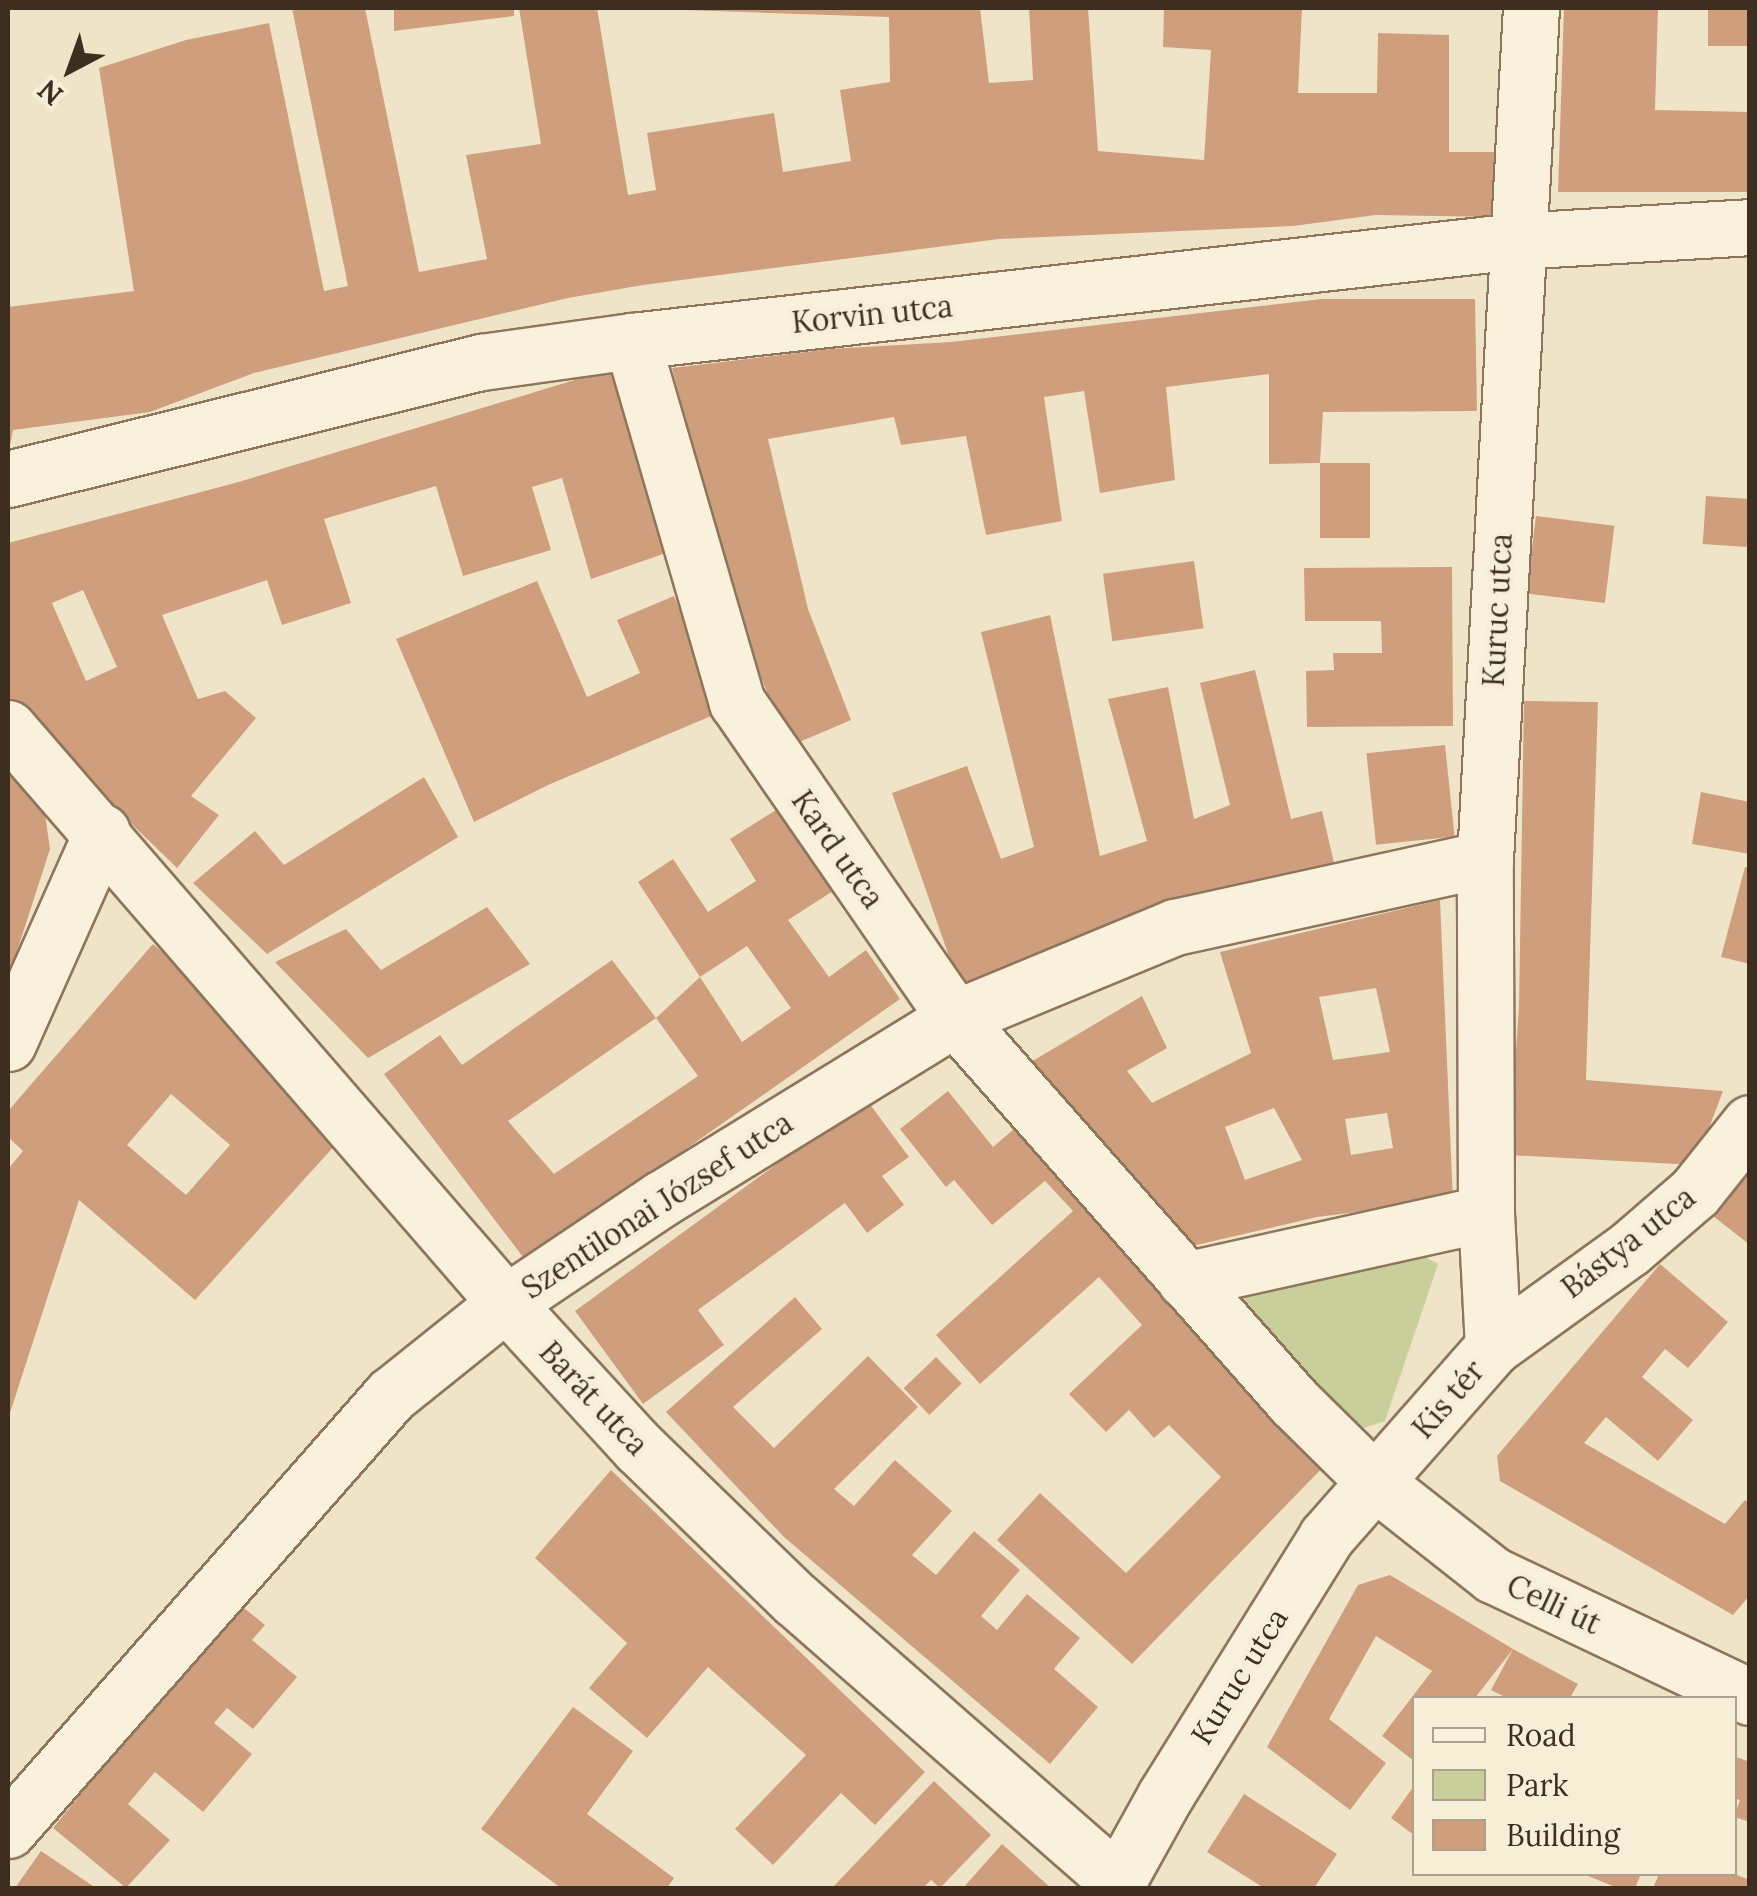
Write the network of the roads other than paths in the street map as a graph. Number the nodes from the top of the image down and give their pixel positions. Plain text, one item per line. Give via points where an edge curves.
1 (1531, 8) edge
2 (1750, 227) edge
3 (1516, 242) junction
4 (632, 341) junction
5 (8, 479) edge
6 (8, 728) edge
7 (102, 832) junction
8 (1484, 859) junction
9 (955, 1018) junction
10 (8, 1043) edge
11 (1750, 1124) edge
12 (1486, 1213) junction
13 (1185, 1280) junction
14 (506, 1303) junction
15 (1493, 1347) junction
16 (1376, 1483) junction
17 (1750, 1697) edge
18 (11, 1819) edge
19 (1115, 1884) edge

1 - 3 street, Kuruc utca
2 - 3 street, Korvin utca
3 - 4 street, Korvin utca
3 - 8 street, Kuruc utca
4 - 5 street, Korvin utca via 482,362
4 - 9 street, Kard utca via 737,702
6 - 7 street, Barát utca
7 - 10 street
7 - 14 street, Barát utca
8 - 9 street, Szentilonai József utca via 1174,926
8 - 12 street, Kuruc utca
9 - 13 street, Kard utca
9 - 14 street, Szentilonai József utca
11 - 15 street, Bástya utca via 1696,1192
12 - 13 street
12 - 15 street, Kis tér
13 - 16 street
14 - 18 street, Szentilonai József utca via 390,1395
14 - 19 street, Barát utca via 639,1448 795,1599
15 - 16 street, Kis tér
16 - 17 street, Celli út via 1494,1575
16 - 19 street, Kuruc utca via 1326,1537

